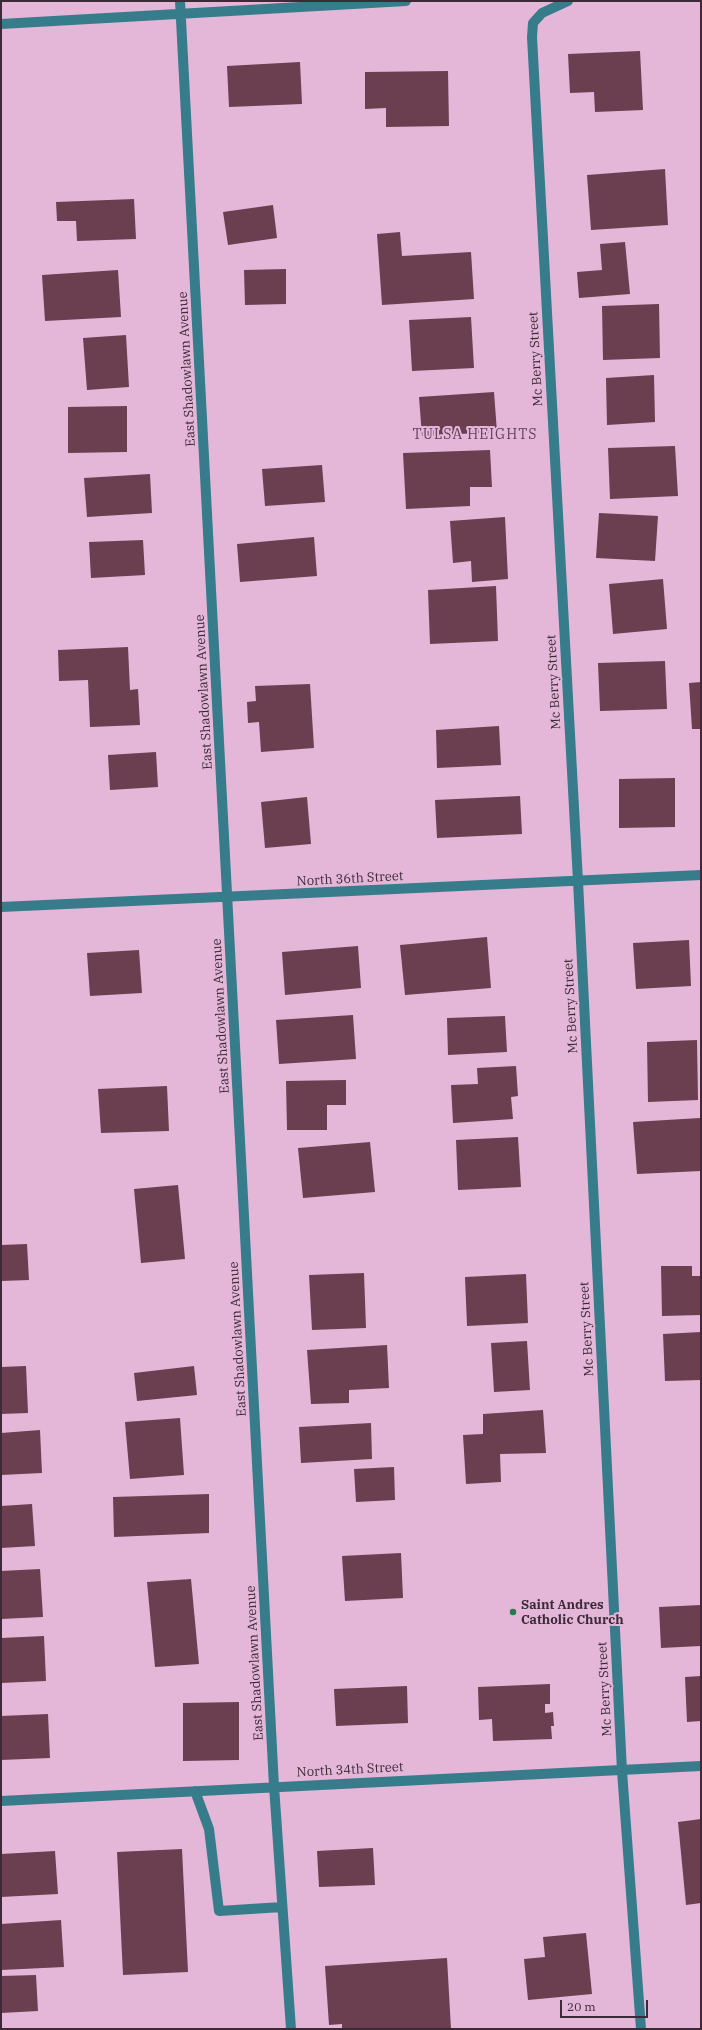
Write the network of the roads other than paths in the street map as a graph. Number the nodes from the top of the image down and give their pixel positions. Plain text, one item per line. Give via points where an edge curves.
1 (180, 1) edge
2 (406, 1) edge
3 (568, 1) edge
4 (181, 14) junction
5 (1, 24) edge
6 (701, 875) edge
7 (578, 881) junction
8 (228, 897) junction
9 (1, 906) edge
10 (701, 1766) edge
11 (622, 1771) junction
12 (274, 1786) junction
13 (195, 1791) junction
14 (1, 1801) edge
15 (282, 1907) junction
16 (291, 2029) edge
17 (641, 2029) edge

1 - 4 street, East Shadowlawn Avenue
2 - 4 street
3 - 7 street, Mc Berry Street via 542,13 534,22 532,37
4 - 5 street
4 - 8 street, East Shadowlawn Avenue
6 - 7 street, North 36th Street
7 - 8 street, North 36th Street
7 - 11 street, Mc Berry Street
8 - 9 street, North 36th Street
8 - 12 street, East Shadowlawn Avenue
10 - 11 street, North 34th Street
11 - 12 street, North 34th Street
11 - 17 street, Mc Berry Street
12 - 13 street, North 34th Street
12 - 15 street, East Shadowlawn Avenue
13 - 14 street, North 34th Street
13 - 15 street via 209,1829 219,1911
15 - 16 street, East Shadowlawn Avenue

